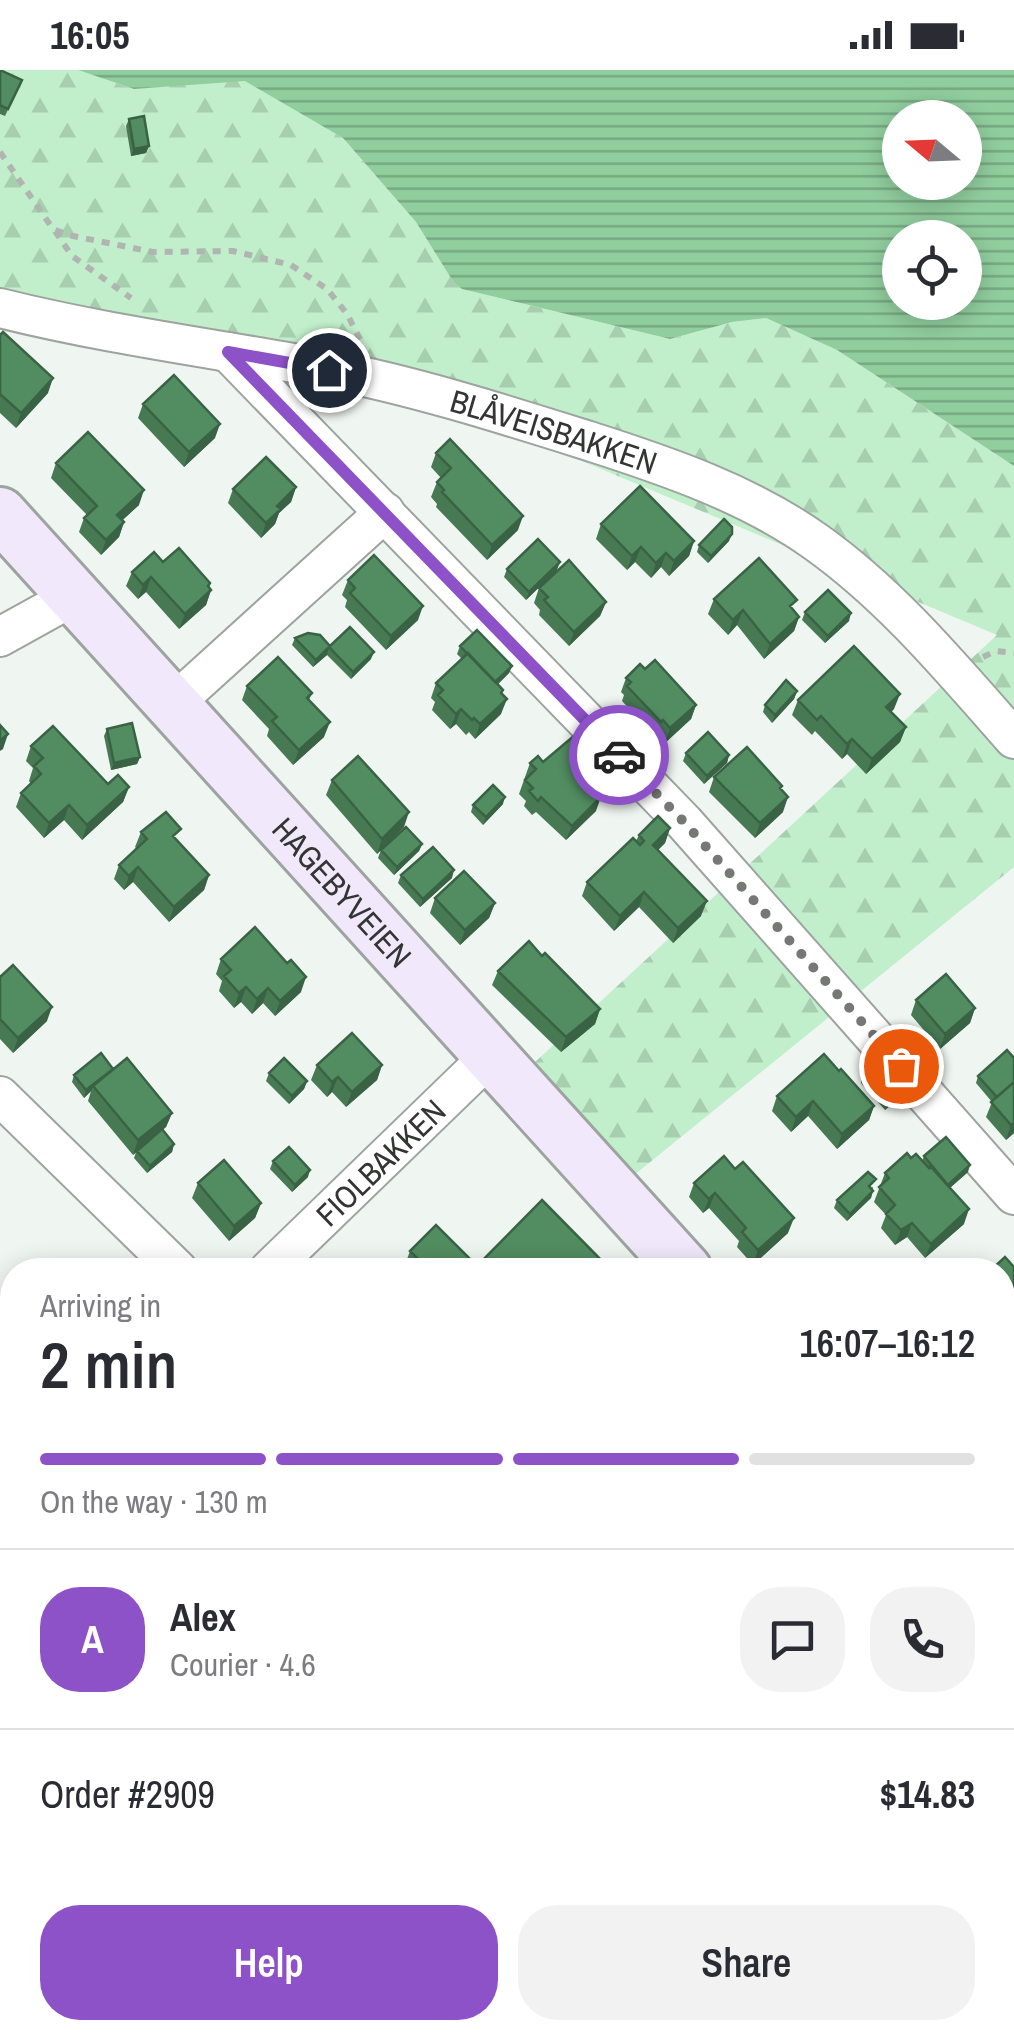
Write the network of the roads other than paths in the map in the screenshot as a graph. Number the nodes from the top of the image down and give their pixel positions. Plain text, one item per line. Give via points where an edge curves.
1 (0, 308) edge
2 (228, 352) junction
3 (385, 512) junction
4 (0, 514) edge
5 (74, 596) junction
6 (0, 636) edge
7 (172, 705) junction
8 (1014, 739) edge
9 (490, 1056) junction
10 (0, 1096) edge
11 (1014, 1196) edge
12 (166, 1258) edge
13 (281, 1258) edge
14 (675, 1258) edge

1 - 2 street, BLÅVEISBAKKEN
2 - 3 street
2 - 8 street, BLÅVEISBAKKEN via 383,382 646,459 762,510 816,542 886,600
3 - 7 street
3 - 11 street via 684,822
4 - 5 main road, HAGEBYVEIEN
5 - 6 street
5 - 7 main road, HAGEBYVEIEN
7 - 9 main road, HAGEBYVEIEN
9 - 13 street, FIOLBAKKEN
9 - 14 main road, HAGEBYVEIEN
10 - 12 street

